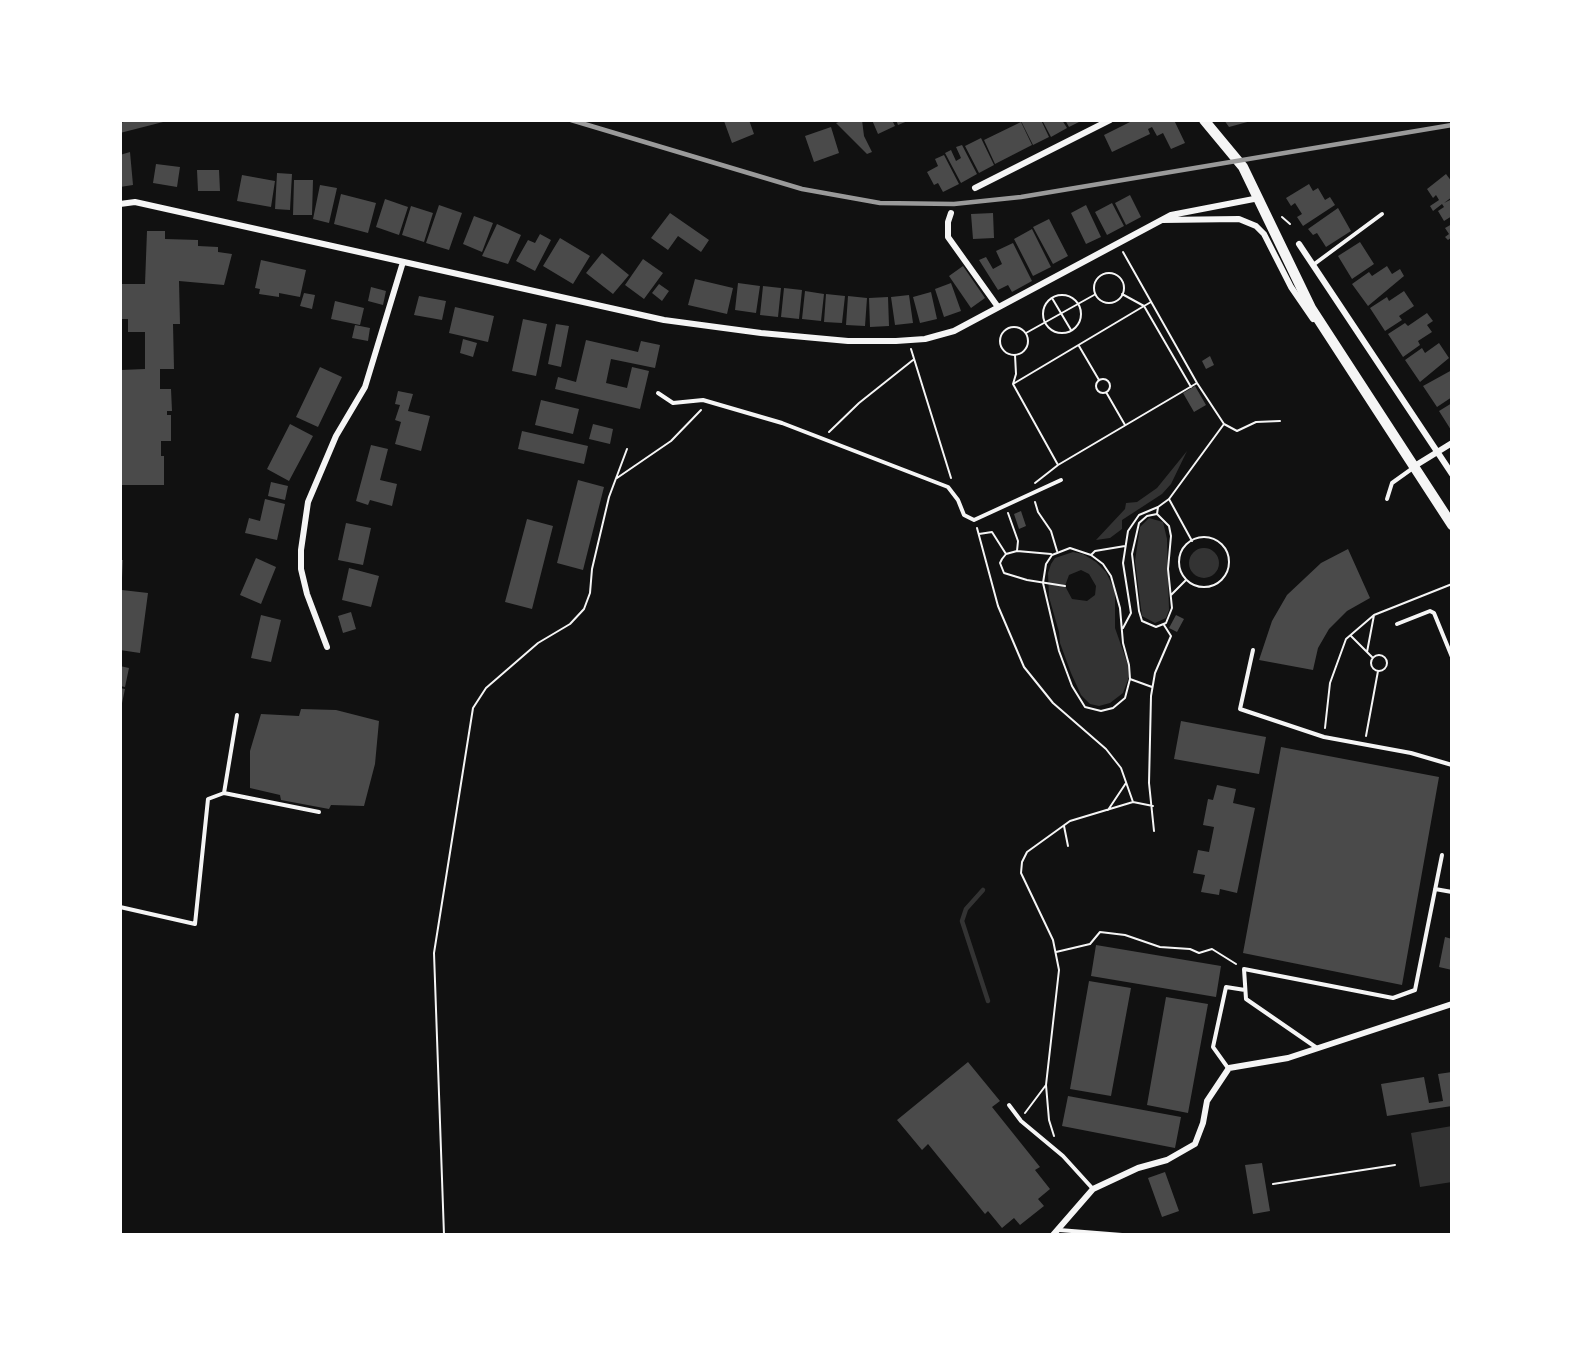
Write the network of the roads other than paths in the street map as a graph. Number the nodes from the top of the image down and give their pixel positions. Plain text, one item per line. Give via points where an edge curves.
1 (1110, 120) edge
2 (1204, 120) edge
3 (1096, 123) edge
4 (975, 188) dead end
5 (1259, 197) junction
6 (120, 204) edge
7 (951, 213) dead end
8 (1382, 214) dead end
9 (1159, 220) junction
10 (1299, 244) dead end
11 (403, 262) junction
12 (1312, 266) junction
13 (998, 307) junction
14 (1325, 333) junction
15 (658, 393) dead end
16 (1452, 443) edge
17 (1437, 451) junction
18 (1413, 467) junction
19 (1452, 474) edge
20 (1061, 480) dead end
21 (1388, 499) dead end
22 (1452, 525) edge
23 (1397, 624) dead end
24 (327, 647) dead end
25 (1253, 650) dead end
26 (1452, 657) edge
27 (237, 715) dead end
28 (1452, 765) edge
29 (224, 793) junction
30 (319, 812) dead end
31 (1442, 855) dead end
32 (1435, 889) junction
33 (1452, 892) edge
34 (120, 907) edge
35 (1245, 990) junction
36 (1452, 1004) edge
37 (1317, 1048) junction
38 (1228, 1068) junction
39 (1009, 1106) dead end
40 (1093, 1190) junction
41 (1056, 1232) edge
42 (1122, 1235) edge

1 - 3 street
2 - 5 main road via 1243,167
3 - 4 street
5 - 9 street via 1171,214
5 - 14 main road
6 - 11 street via 135,202
7 - 13 street via 948,237
8 - 12 lane
9 - 13 street
9 - 14 street via 1239,219 1256,226 1274,250 1306,311
10 - 12 street
11 - 13 street via 664,320 837,340 909,341 954,331
11 - 24 street via 365,387 336,436 308,502 301,569
12 - 17 street
14 - 18 main road
15 - 20 lane via 673,403 709,402 782,423 948,487 964,515 974,520
16 - 17 street
17 - 18 street
17 - 19 street
18 - 21 lane via 1392,483
18 - 22 main road
23 - 26 lane via 1430,611 1434,613
25 - 28 lane via 1240,709 1324,737
27 - 29 lane
29 - 30 lane
29 - 34 lane via 208,799 195,924
31 - 32 lane
32 - 33 lane
32 - 35 lane via 1416,990 1393,998 1244,969
35 - 37 lane via 1246,999
35 - 38 lane via 1226,987 1213,1047
36 - 37 street
37 - 38 street via 1288,1058
38 - 40 street via 1207,1101 1195,1144 1167,1160 1137,1168
39 - 40 lane
40 - 41 street
41 - 42 lane

